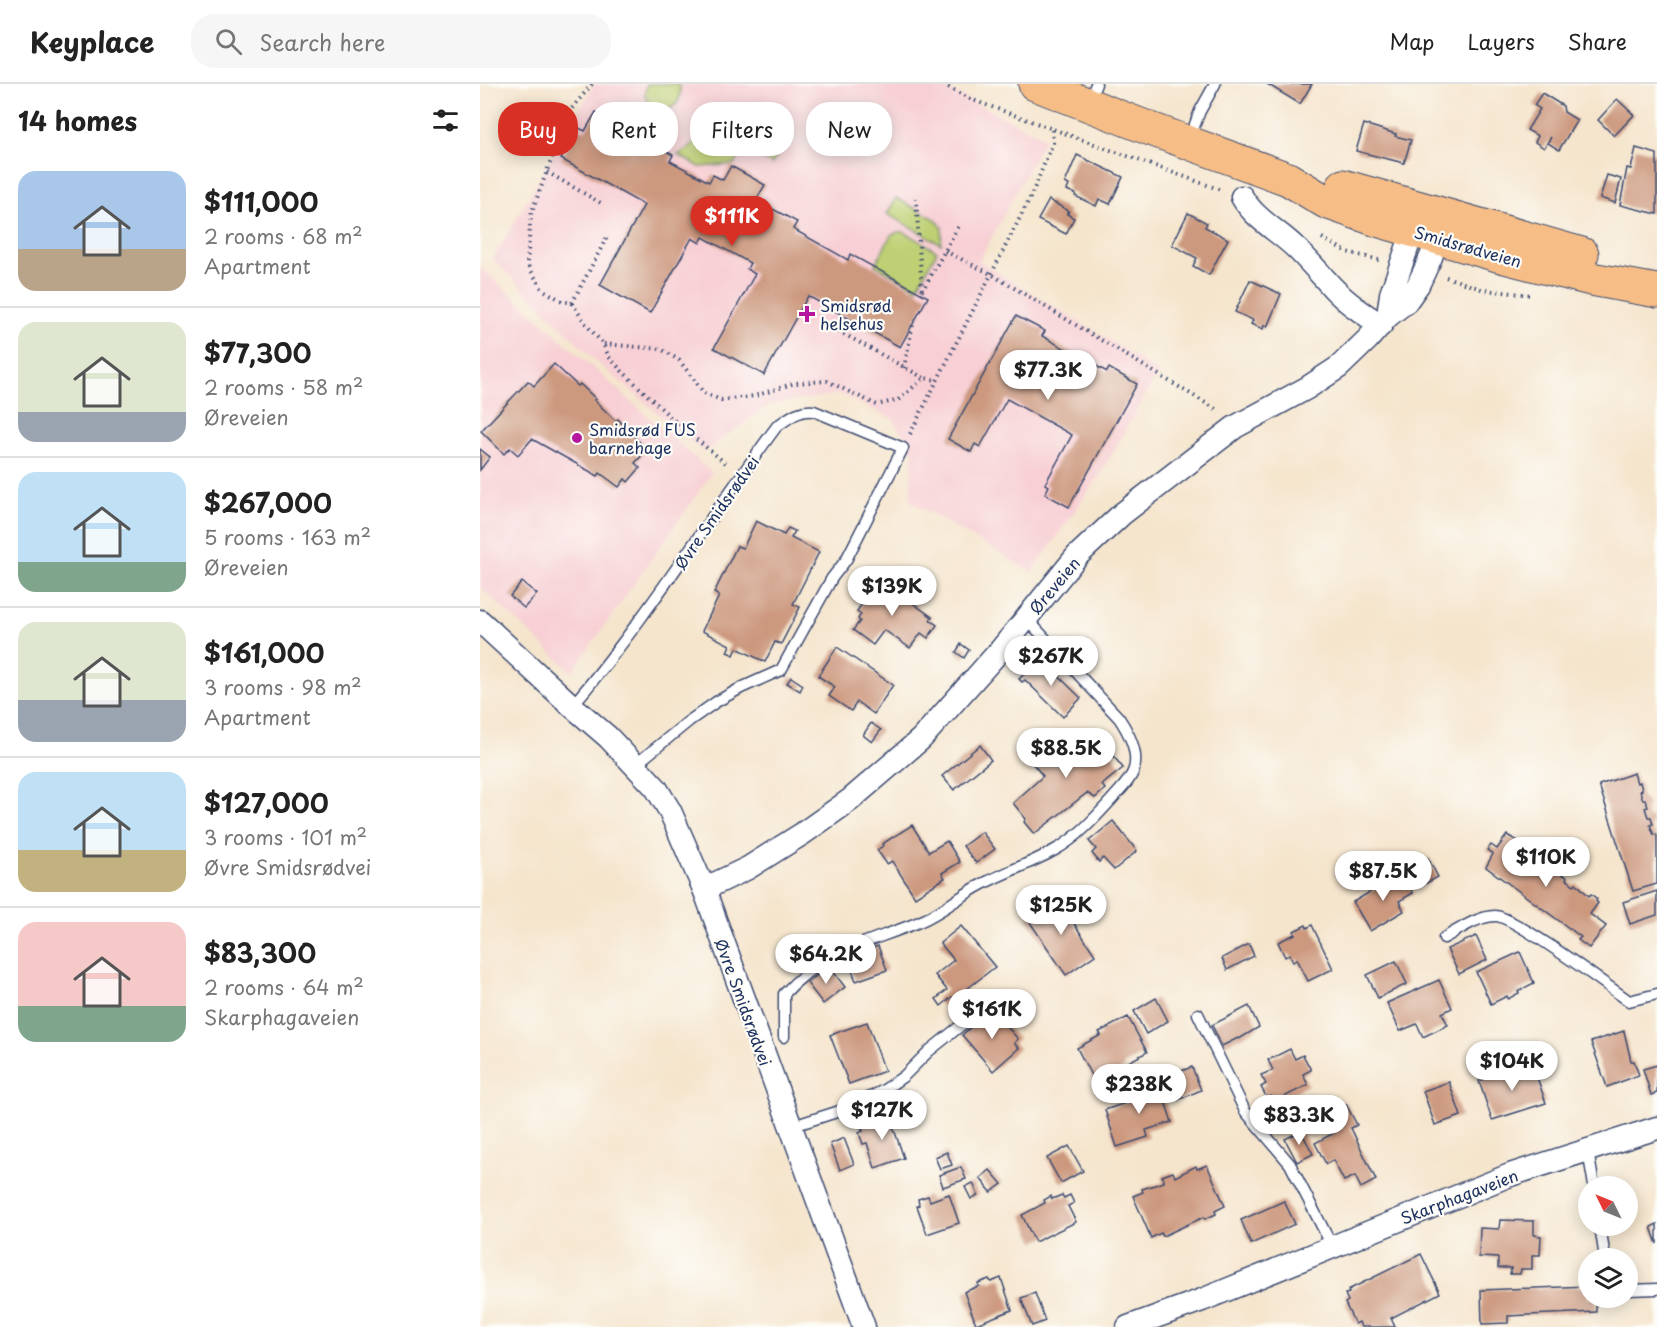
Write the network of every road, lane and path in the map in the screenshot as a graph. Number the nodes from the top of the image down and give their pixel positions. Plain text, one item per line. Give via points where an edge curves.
1 (592, 84) edge
2 (943, 84) edge
3 (1035, 84) edge
4 (1215, 84) edge
5 (1092, 95) edge
6 (1052, 129) junction
7 (1188, 143) junction
8 (547, 172) junction
9 (1242, 197) joint
10 (916, 198) dead end
11 (601, 203) dead end
12 (960, 224) dead end
13 (1429, 228) junction
14 (1319, 236) dead end
15 (607, 237) dead end
16 (945, 251) junction
17 (1388, 262) dead end
18 (991, 274) junction
19 (1657, 275) edge
20 (1657, 291) edge
21 (572, 303) junction
22 (1384, 321) junction
23 (913, 324) dead end
24 (833, 328) dead end
25 (603, 344) junction
26 (904, 368) junction
27 (924, 378) junction
28 (937, 380) junction
29 (1235, 427) junction
30 (903, 448) junction
31 (741, 476) junction
32 (1026, 618) junction
33 (480, 621) edge
34 (572, 706) junction
35 (635, 765) junction
36 (704, 889) junction
37 (1444, 938) dead end
38 (1657, 994) edge
39 (1198, 1014) dead end
40 (974, 1015) dead end
41 (784, 1037) dead end
42 (790, 1127) junction
43 (1657, 1128) edge
44 (1588, 1150) junction
45 (1592, 1176) edge
46 (1332, 1246) junction
47 (1657, 1289) edge
48 (1638, 1290) edge
49 (864, 1327) edge
50 (1128, 1327) edge

1 - 8 path via 569,112
2 - 6 path via 970,99
3 - 5 main road, Smidsrødveien
4 - 7 lane
5 - 7 main road, Smidsrødveien
6 - 9 path
6 - 18 path via 1053,143 1031,196
7 - 13 main road, Smidsrødveien via 1288,179 1334,183
8 - 11 path
8 - 21 path via 531,214 527,264 542,289
9 - 22 street via 1263,222 1298,249 1334,290 1355,308
10 - 16 path via 921,292
12 - 16 path
13 - 19 main road, Smidsrødveien
13 - 20 main road, Smidsrødveien via 1591,279
13 - 22 street via 1391,294
14 - 17 path via 1347,252
15 - 21 path
16 - 18 path
18 - 28 path
18 - 29 path via 1215,407
21 - 25 path
22 - 29 street, Øreveien via 1330,373
23 - 26 path
24 - 26 path
25 - 27 path via 661,349 679,360 704,393 721,400 827,381 877,405 898,400
25 - 31 path via 609,357 639,387
26 - 27 path
27 - 28 path
28 - 30 path
29 - 32 street, Øreveien via 1077,555
30 - 31 lane, Øvre Smidsrødvei via 805,410 777,426
30 - 35 lane via 846,560 831,578 780,670 716,702
31 - 34 lane, Øvre Smidsrødvei via 633,630
32 - 36 street, Øreveien via 921,739 850,800 748,868
32 - 41 lane via 1119,718 1135,752 1134,771 1106,806 1057,849 979,886 921,921 848,947 800,976 784,994
33 - 34 street, Øvre Smidsrødvei
34 - 35 street, Øvre Smidsrødvei
35 - 36 street, Øvre Smidsrødvei via 670,811
36 - 42 street, Øvre Smidsrødvei
37 - 38 lane via 1482,918 1498,916 1537,937 1629,1001
39 - 46 lane via 1245,1111 1290,1164
40 - 42 lane via 884,1090 849,1108
42 - 49 street, Øvre Smidsrødvei
43 - 44 street, Skarphagaveien
44 - 45 lane
44 - 46 street, Skarphagaveien via 1510,1174
46 - 50 street, Skarphagaveien
47 - 48 lane

